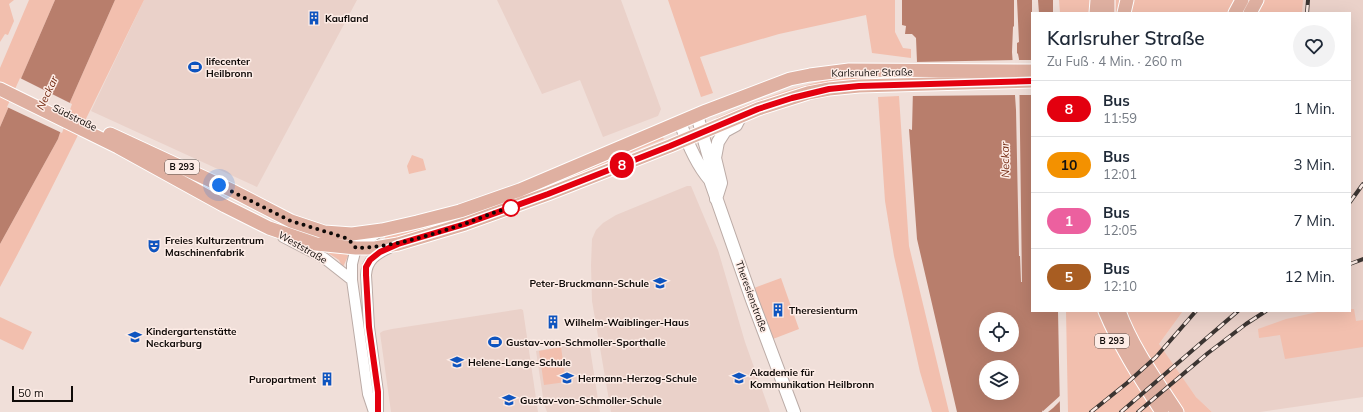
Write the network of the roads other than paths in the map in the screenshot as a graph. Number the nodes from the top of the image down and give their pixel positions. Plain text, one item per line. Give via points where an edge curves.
1 (1097, 0) edge
2 (1108, 0) edge
3 (1121, 0) edge
4 (1126, 0) edge
5 (1242, 0) edge
6 (1257, 0) edge
7 (1096, 12) edge
8 (1108, 12) edge
9 (1121, 12) edge
10 (1124, 12) edge
11 (1236, 12) edge
12 (1251, 12) edge
13 (1031, 76) edge
14 (0, 81) edge
15 (0, 89) edge
16 (697, 115) junction
17 (740, 117) junction
18 (680, 122) junction
19 (702, 133) junction
20 (106, 137) junction
21 (686, 139) junction
22 (710, 180) junction
23 (716, 199) junction
24 (272, 229) junction
25 (382, 230) junction
26 (324, 232) junction
27 (398, 244) junction
28 (356, 248) junction
29 (366, 275) junction
30 (352, 280) junction
31 (1096, 312) edge
32 (1105, 312) edge
33 (1119, 312) edge
34 (1133, 368) junction
35 (1173, 410) edge
36 (374, 412) edge
37 (378, 412) edge
38 (794, 412) edge

1 - 7 main road
2 - 8 main road
3 - 9 main road
4 - 10 main road
5 - 11 main road
6 - 12 main road
13 - 16 main road, Karlsruher Straße / B 293 via 849,70 797,78 737,98
13 - 17 main road, Karlsruher Straße / B 293 via 829,89 808,93
14 - 20 main road, Südstraße / B 293
15 - 20 main road, Südstraße / B 293
16 - 18 main road, Karlsruher Straße / B 293
16 - 19 main road, Theresienstraße
17 - 19 main road, Karlsruher Straße / B 293
17 - 23 main road via 736,125 725,131 718,142 715,158 721,183
18 - 21 main road, Theresienstraße
18 - 25 main road, Karlsruher Straße / B 293 via 520,190 460,211
19 - 21 main road, Karlsruher Straße / B 293
19 - 22 main road, Theresienstraße via 710,161
20 - 24 main road, Weststraße / B 293 via 118,147
20 - 26 main road, Weststraße / B 293 via 233,191 291,221
21 - 22 main road, Theresienstraße
21 - 27 main road, Karlsruher Straße / B 293 via 465,224
22 - 23 main road, Theresienstraße
23 - 38 main road, Theresienstraße
24 - 28 main road, Weststraße / B 293 via 316,244
24 - 30 street, Weststraße via 324,258
25 - 26 main road, Karlsruher Straße / B 293 via 352,234
25 - 28 street, Karlsruher Straße
26 - 28 street, Weststraße via 346,238
27 - 28 main road, Karlsruher Straße / B 293
27 - 29 street via 370,260 366,267
28 - 29 street
28 - 30 street
29 - 37 street
30 - 36 street via 368,394
31 - 34 main road, B 293 via 1116,348
32 - 34 main road
33 - 35 main road, B 293
34 - 35 main road, B 293

